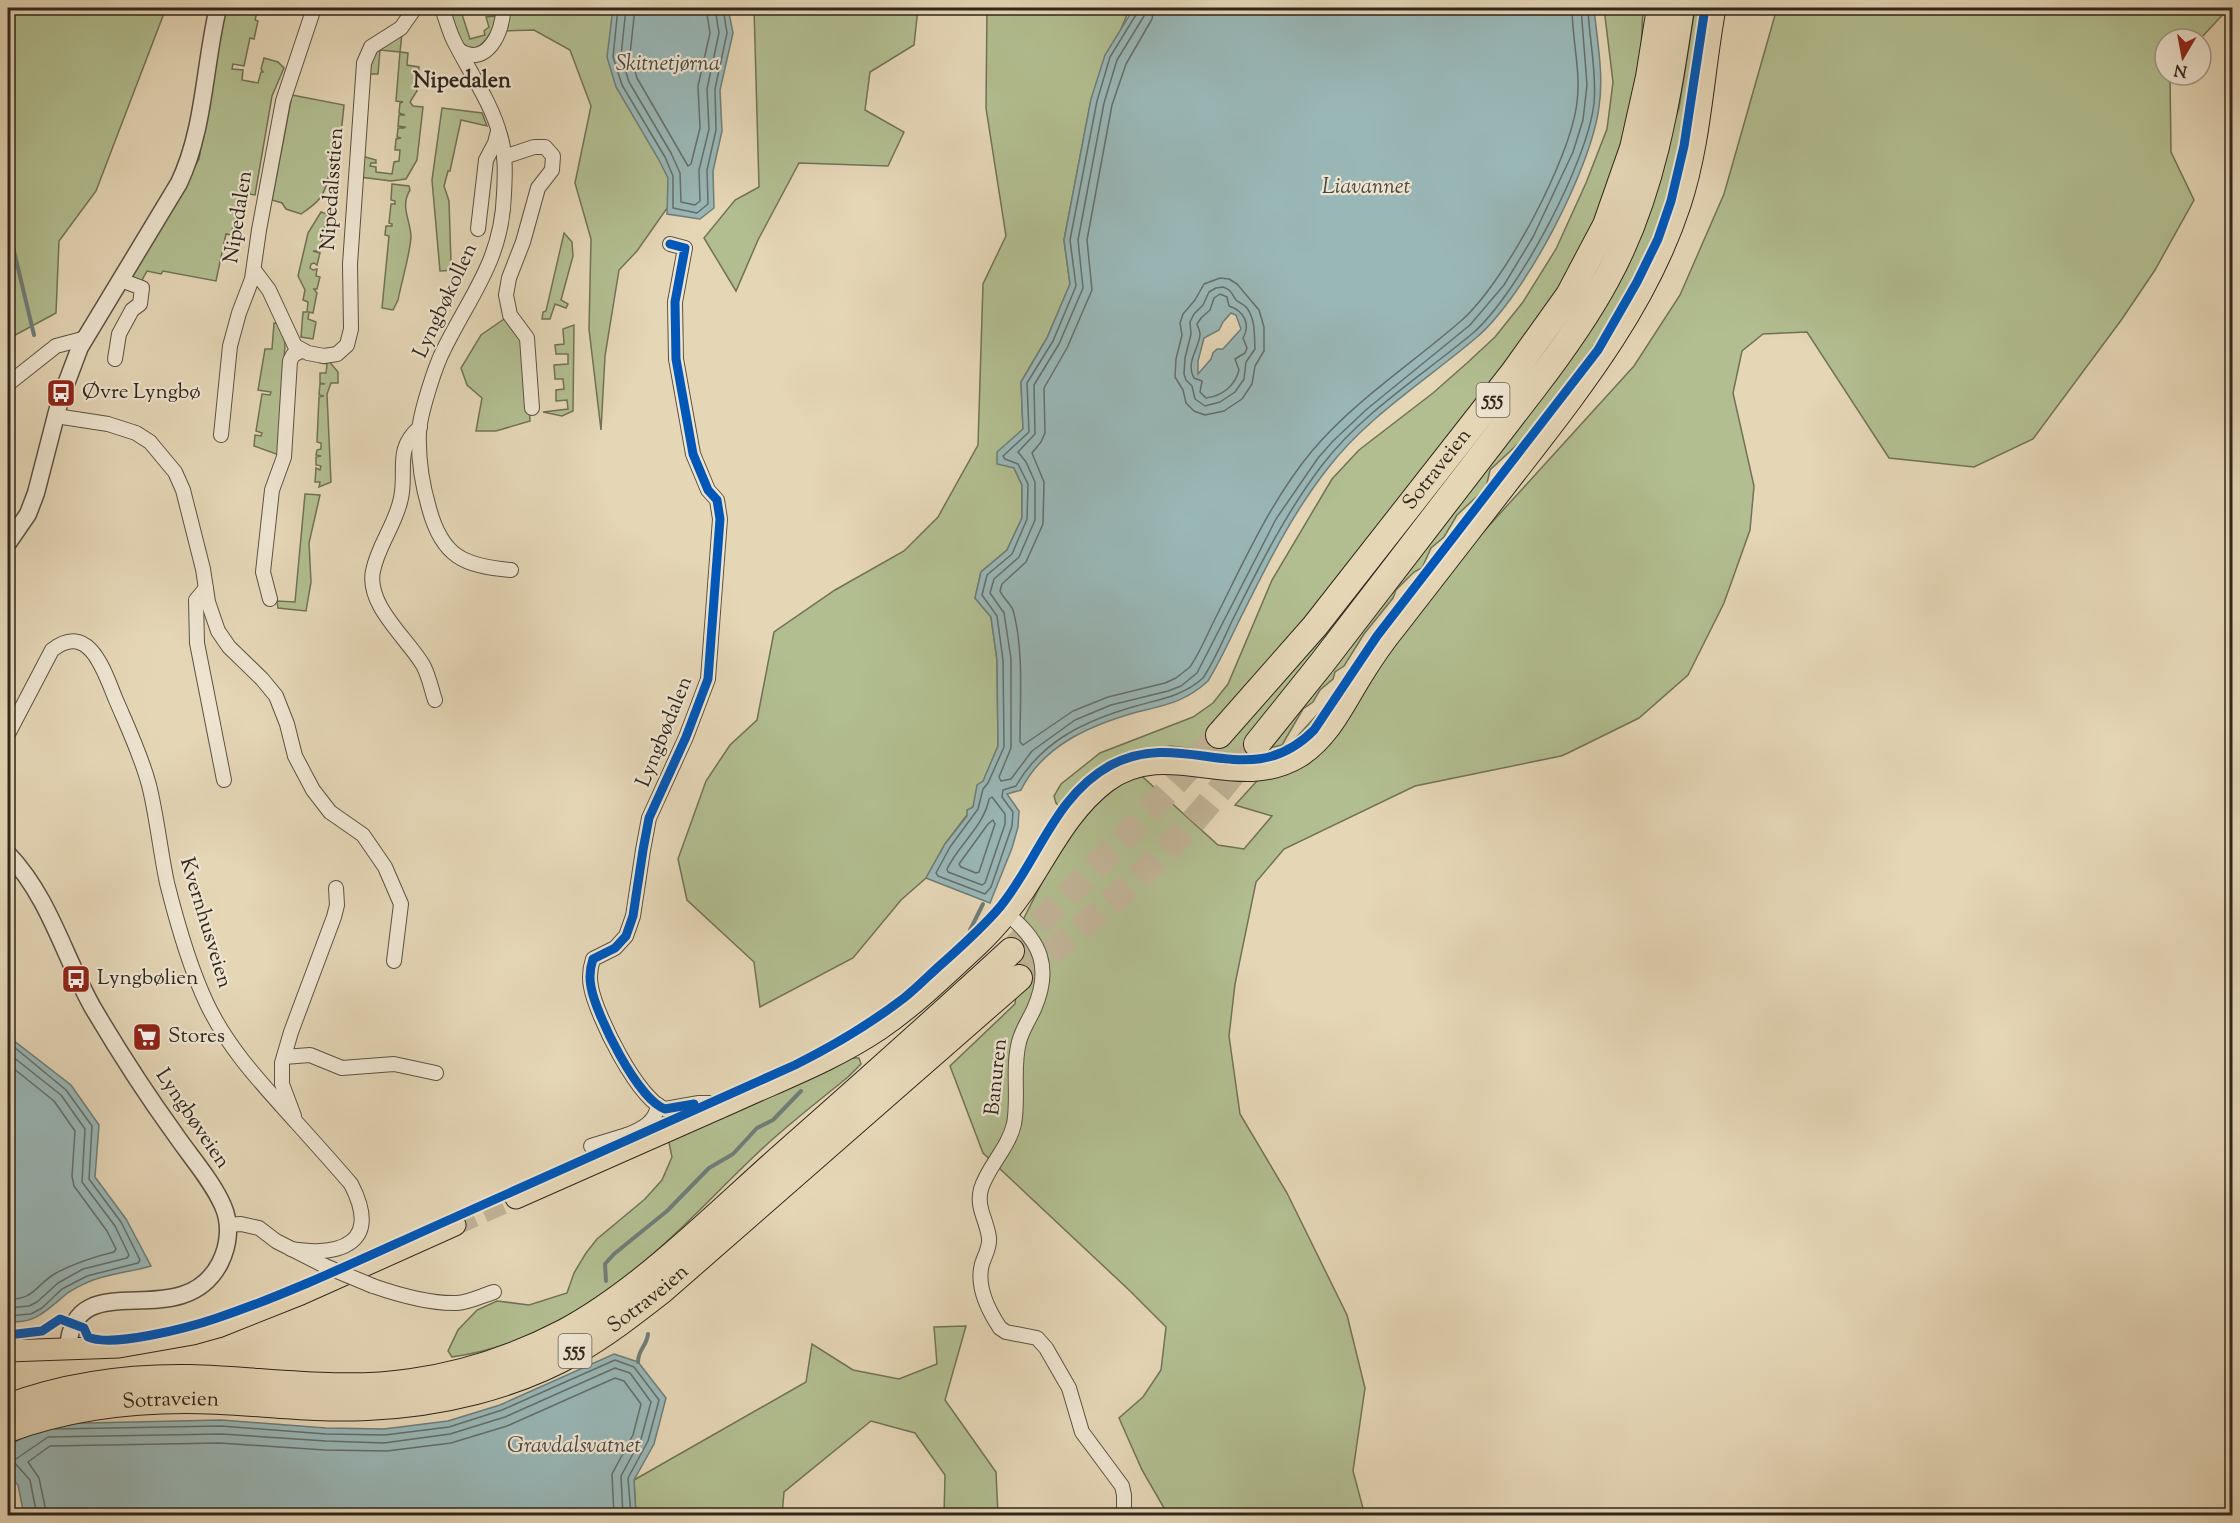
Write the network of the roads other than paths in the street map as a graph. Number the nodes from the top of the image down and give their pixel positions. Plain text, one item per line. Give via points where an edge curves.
1 (218, 8) edge
2 (314, 8) edge
3 (415, 8) edge
4 (441, 8) edge
5 (503, 8) edge
6 (1660, 8) edge
7 (1681, 8) edge
8 (1715, 8) edge
9 (459, 50) junction
10 (498, 129) junction
11 (504, 157) junction
12 (478, 229) dead end
13 (670, 244) dead end
14 (254, 270) junction
15 (121, 280) junction
16 (86, 338) junction
17 (301, 351) junction
18 (115, 359) dead end
19 (8, 384) edge
20 (532, 408) dead end
21 (56, 417) junction
22 (420, 427) junction
23 (221, 435) dead end
24 (8, 543) edge
25 (511, 570) dead end
26 (206, 588) junction
27 (270, 599) dead end
28 (435, 700) dead end
29 (8, 734) edge
30 (1219, 735) tunnel mouth
31 (1257, 744) tunnel mouth
32 (224, 780) dead end
33 (8, 854) edge
34 (336, 888) dead end
35 (1007, 914) junction
36 (1011, 951) tunnel mouth
37 (394, 962) dead end
38 (1019, 978) tunnel mouth
39 (284, 1057) junction
40 (436, 1073) dead end
41 (658, 1105) junction
42 (716, 1109) junction
43 (296, 1121) junction
44 (629, 1141) junction
45 (591, 1146) dead end
46 (516, 1198) tunnel mouth
47 (228, 1225) junction
48 (454, 1225) tunnel mouth
49 (291, 1249) junction
50 (494, 1292) dead end
51 (68, 1349) junction
52 (8, 1351) edge
53 (65, 1389) junction
54 (8, 1397) edge
55 (8, 1407) edge
56 (8, 1429) edge
57 (1124, 1515) edge

1 - 15 street via 188,164
2 - 14 street, Nipedalen via 283,101
3 - 17 street, Nipedalsstien via 401,28 370,47 364,63 350,264 350,338 337,354 316,356
4 - 9 street, Lyngbøkollen
5 - 9 street via 502,22 489,48 478,56
6 - 30 highway, Sotraveien / 555 via 1630,158 1606,225 1569,295 1514,372 1315,626
7 - 31 highway, Sotraveien / 555 via 1655,157 1629,233 1607,278 1570,339 1535,386
8 - 35 main road via 1689,171 1647,286 1570,404 1385,642 1330,728 1305,753 1262,771 1158,763 1118,774 1093,792 1065,825
9 - 10 street, Lyngbøkollen
10 - 11 street, Lyngbøkollen
10 - 12 street, Lyngbøkollen via 486,160
11 - 20 street via 545,147 554,162 538,189 506,295 510,315 527,338
11 - 22 street, Lyngbøkollen via 503,209 497,240 482,282 440,357
13 - 41 street, Lyngbødalen via 685,248 675,302 675,359 688,434 698,467 719,506 708,679 649,818 633,916 626,936 615,948 597,956 590,969 592,993 606,1028 636,1081
14 - 17 street via 269,291 291,340
14 - 23 street, Nipedalen via 230,346
15 - 16 street
15 - 18 street via 142,288 140,304 132,310 119,334
16 - 19 street via 56,346
16 - 21 street via 66,381
17 - 27 street via 290,361 284,457 272,490 263,572
21 - 24 street via 28,514
21 - 26 street via 122,428 146,438 161,453 181,483
22 - 25 street, Lyngbøkollen via 426,499 443,541 470,564
22 - 28 street, Lyngbøkollen via 404,448 401,499 377,556 372,579 378,603 424,667
26 - 32 street via 196,600 197,643
26 - 37 street via 223,639 276,696 296,756 313,790 330,812 363,835 385,867 400,904
29 - 43 street, Kvernhusveien via 52,650 75,641 92,650 148,782 167,883 207,1003 249,1070
33 - 47 street, Lyngbøveien via 29,879 55,924 79,981 115,1044 219,1197
34 - 39 street via 334,917
35 - 42 main road via 913,1004 880,1028 831,1058
35 - 57 street, Banuren via 1036,945 1043,983 1019,1040 1013,1126 979,1196 989,1240 979,1281 1000,1328 1037,1338 1046,1348 1069,1388 1082,1432 1122,1486
36 - 53 highway, Sotraveien / 555 via 646,1275 565,1332 527,1350 449,1376 408,1383 326,1386 142,1378
38 - 56 highway, Sotraveien / 555 via 661,1291 600,1336 534,1371 452,1397 408,1404 323,1407 145,1401 71,1410
39 - 40 street via 310,1055 342,1068 394,1064
39 - 43 street via 282,1083
41 - 42 street via 671,1109 712,1103
41 - 44 street via 654,1119
42 - 44 main road
43 - 49 street, Kvernhusveien via 351,1184 362,1213 361,1228 345,1247 319,1252
44 - 45 street
44 - 46 main road
47 - 49 street via 259,1228
47 - 51 street, Lyngbøveien via 221,1261 199,1288 169,1299 122,1300 88,1308 72,1324
48 - 51 main road via 218,1327 142,1345
49 - 50 street, bridge via 373,1286 421,1299 458,1303
51 - 52 main road
53 - 54 highway, 555 via 25,1390
53 - 55 highway, Sotraveien / 555

